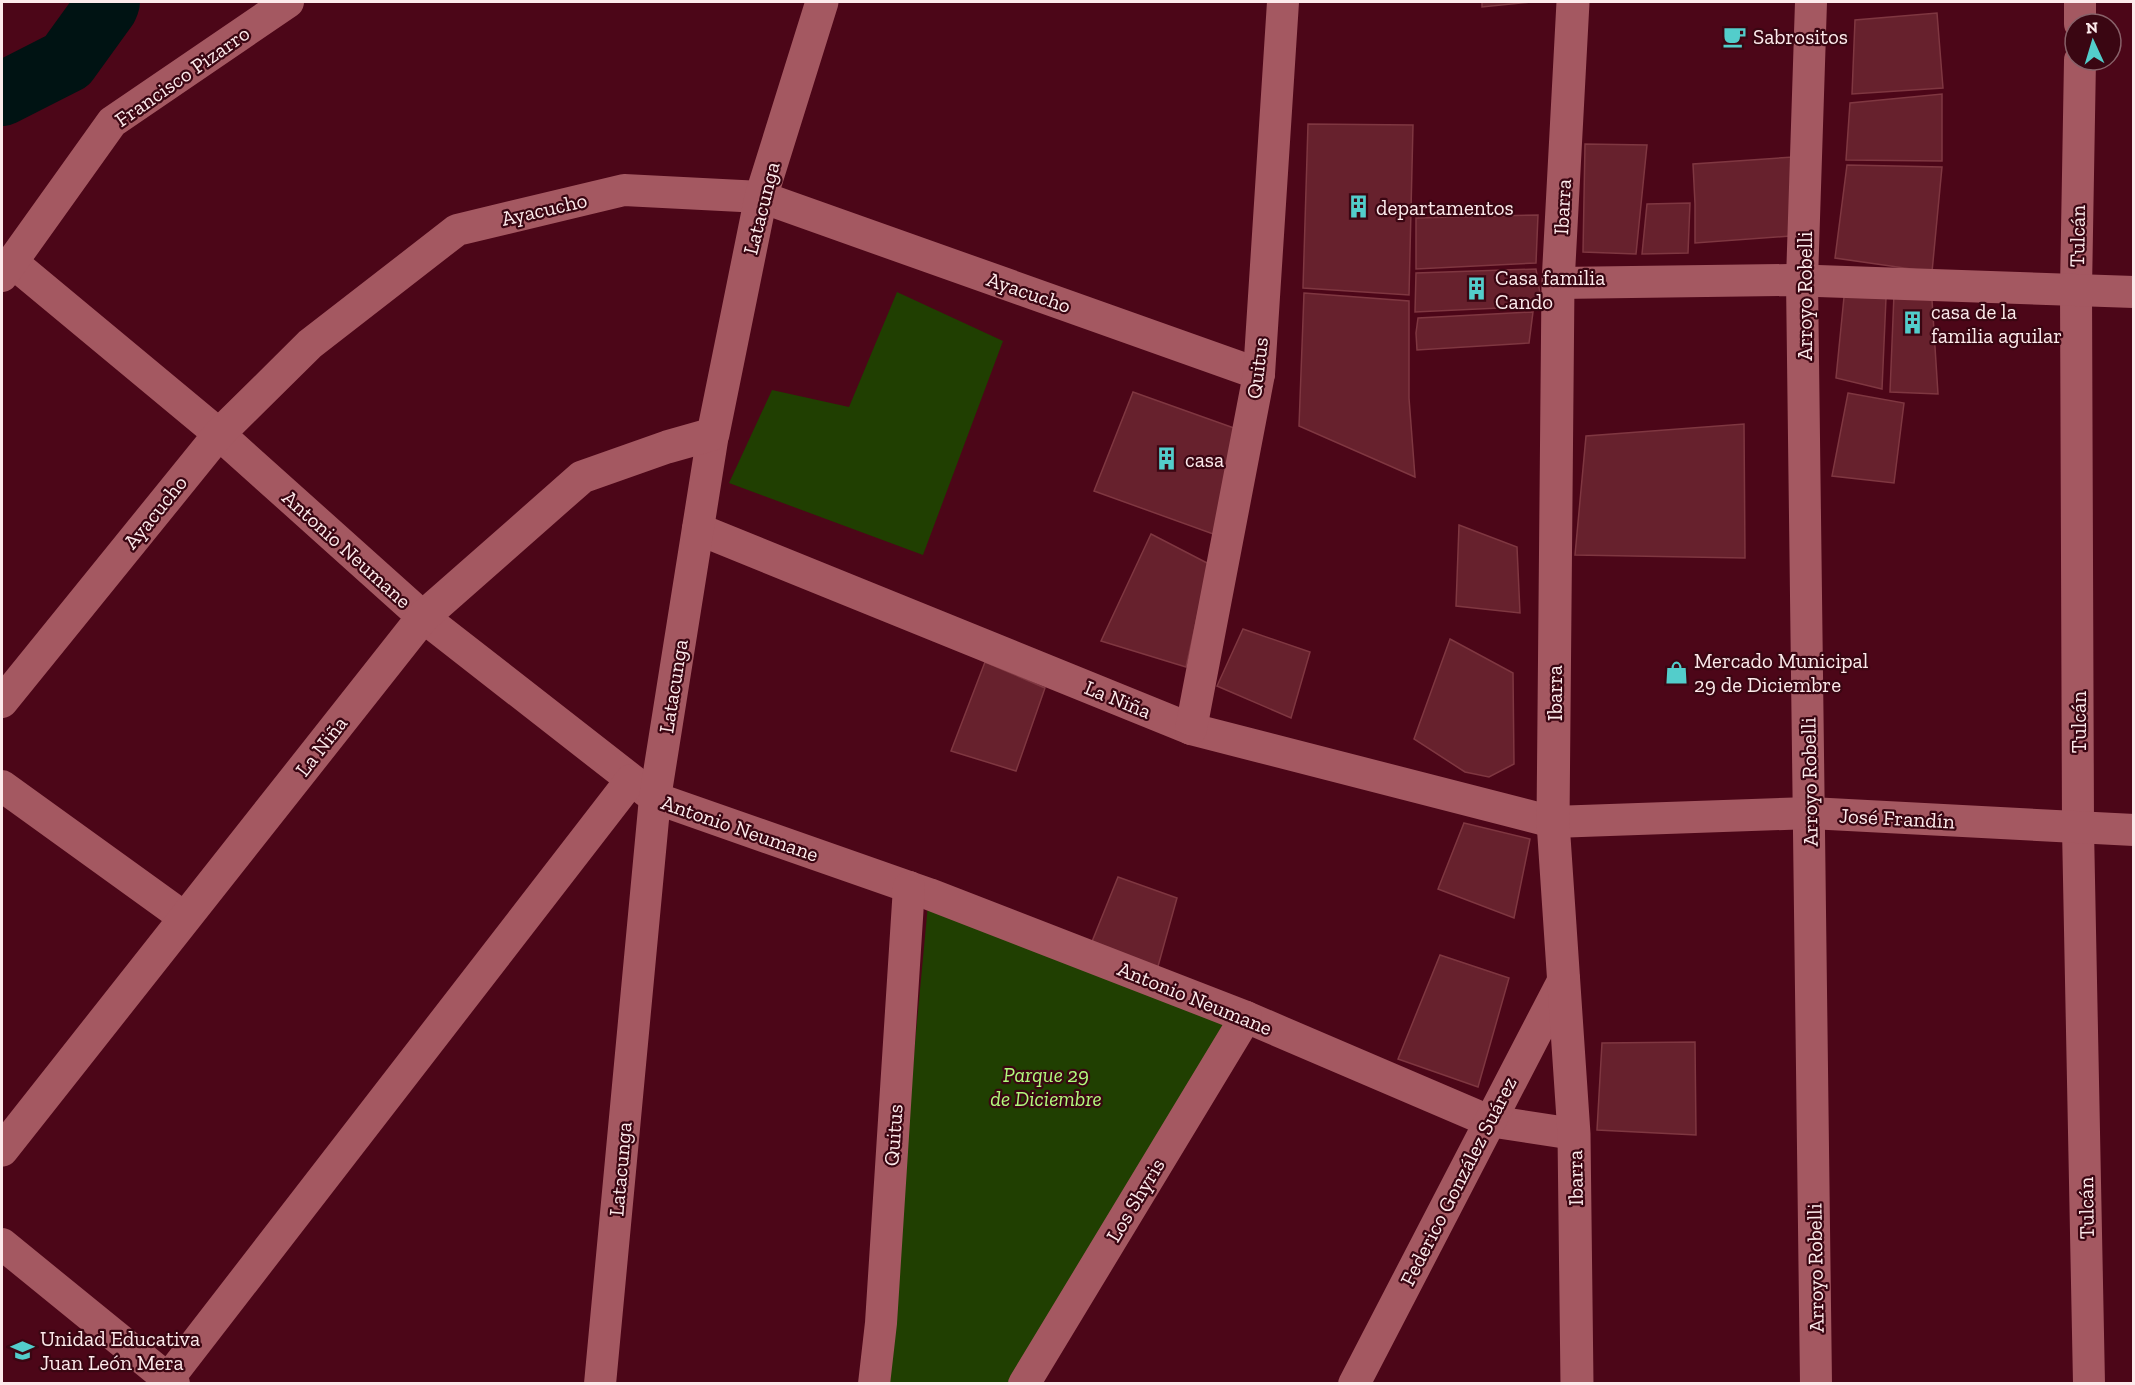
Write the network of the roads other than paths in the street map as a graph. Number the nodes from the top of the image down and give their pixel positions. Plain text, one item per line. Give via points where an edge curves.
1 (288, 2) edge
2 (822, 2) edge
3 (1283, 2) edge
4 (1573, 2) edge
5 (1811, 2) edge
6 (2080, 72) edge
7 (761, 197) junction
8 (7, 269) edge
9 (1802, 280) junction
10 (1558, 283) junction
11 (2076, 289) junction
12 (2133, 292) edge
13 (1259, 374) junction
14 (219, 434) junction
15 (713, 434) junction
16 (698, 529) junction
17 (423, 617) junction
18 (2, 702) edge
19 (1191, 729) junction
20 (2, 786) edge
21 (643, 789) junction
22 (1810, 813) junction
23 (1553, 822) junction
24 (2078, 829) junction
25 (2133, 830) edge
26 (909, 887) junction
27 (185, 918) junction
28 (1564, 979) junction
29 (1246, 1017) junction
30 (1489, 1121) junction
31 (1574, 1134) junction
32 (2, 1150) edge
33 (2, 1244) edge
34 (171, 1381) edge
35 (600, 1383) edge
36 (874, 1383) edge
37 (1024, 1383) edge
38 (1354, 1383) edge
39 (1577, 1383) edge
40 (1816, 1383) edge
41 (2089, 1383) edge

1 - 8 street, Francisco Pizarro via 112,122
2 - 7 street, Latacunga
3 - 13 street, Quitus
4 - 10 street, Ibarra
5 - 9 street, Arroyo Robelli
6 - 11 street, Tulcán
7 - 13 street, Ayacucho
7 - 14 street, Ayacucho via 624,190 457,230 310,344
7 - 15 street, Latacunga
8 - 14 street, Antonio Neumane
9 - 10 street
9 - 11 street
9 - 22 street, Arroyo Robelli
10 - 23 street, Ibarra
11 - 12 street
11 - 24 street, Tulcán
13 - 19 street, Quitus
14 - 17 street, Antonio Neumane
14 - 18 street, Ayacucho
15 - 16 street, Latacunga
15 - 17 street, La Niña via 582,477
16 - 19 street, La Niña
16 - 21 street, Latacunga
17 - 21 street, Antonio Neumane
17 - 27 street, La Niña
19 - 23 street, La Niña
20 - 27 street
21 - 26 street, Antonio Neumane
21 - 34 street
21 - 35 street, Latacunga
22 - 23 street, José Frandín
22 - 24 street, José Frandín
22 - 40 street, Arroyo Robelli
23 - 28 street, Ibarra
24 - 25 street, José Frandín
24 - 41 street, Tulcán
26 - 29 street, Antonio Neumane
26 - 36 street, Quitus via 882,1323
27 - 32 street, La Niña
28 - 30 street, Federico González Suárez
28 - 31 street, Ibarra
29 - 30 street, Antonio Neumane
29 - 37 street, Los Shyris
30 - 31 street, Antonio Neumane
30 - 38 street, Federico González Suárez
31 - 39 street, Ibarra
33 - 34 street

